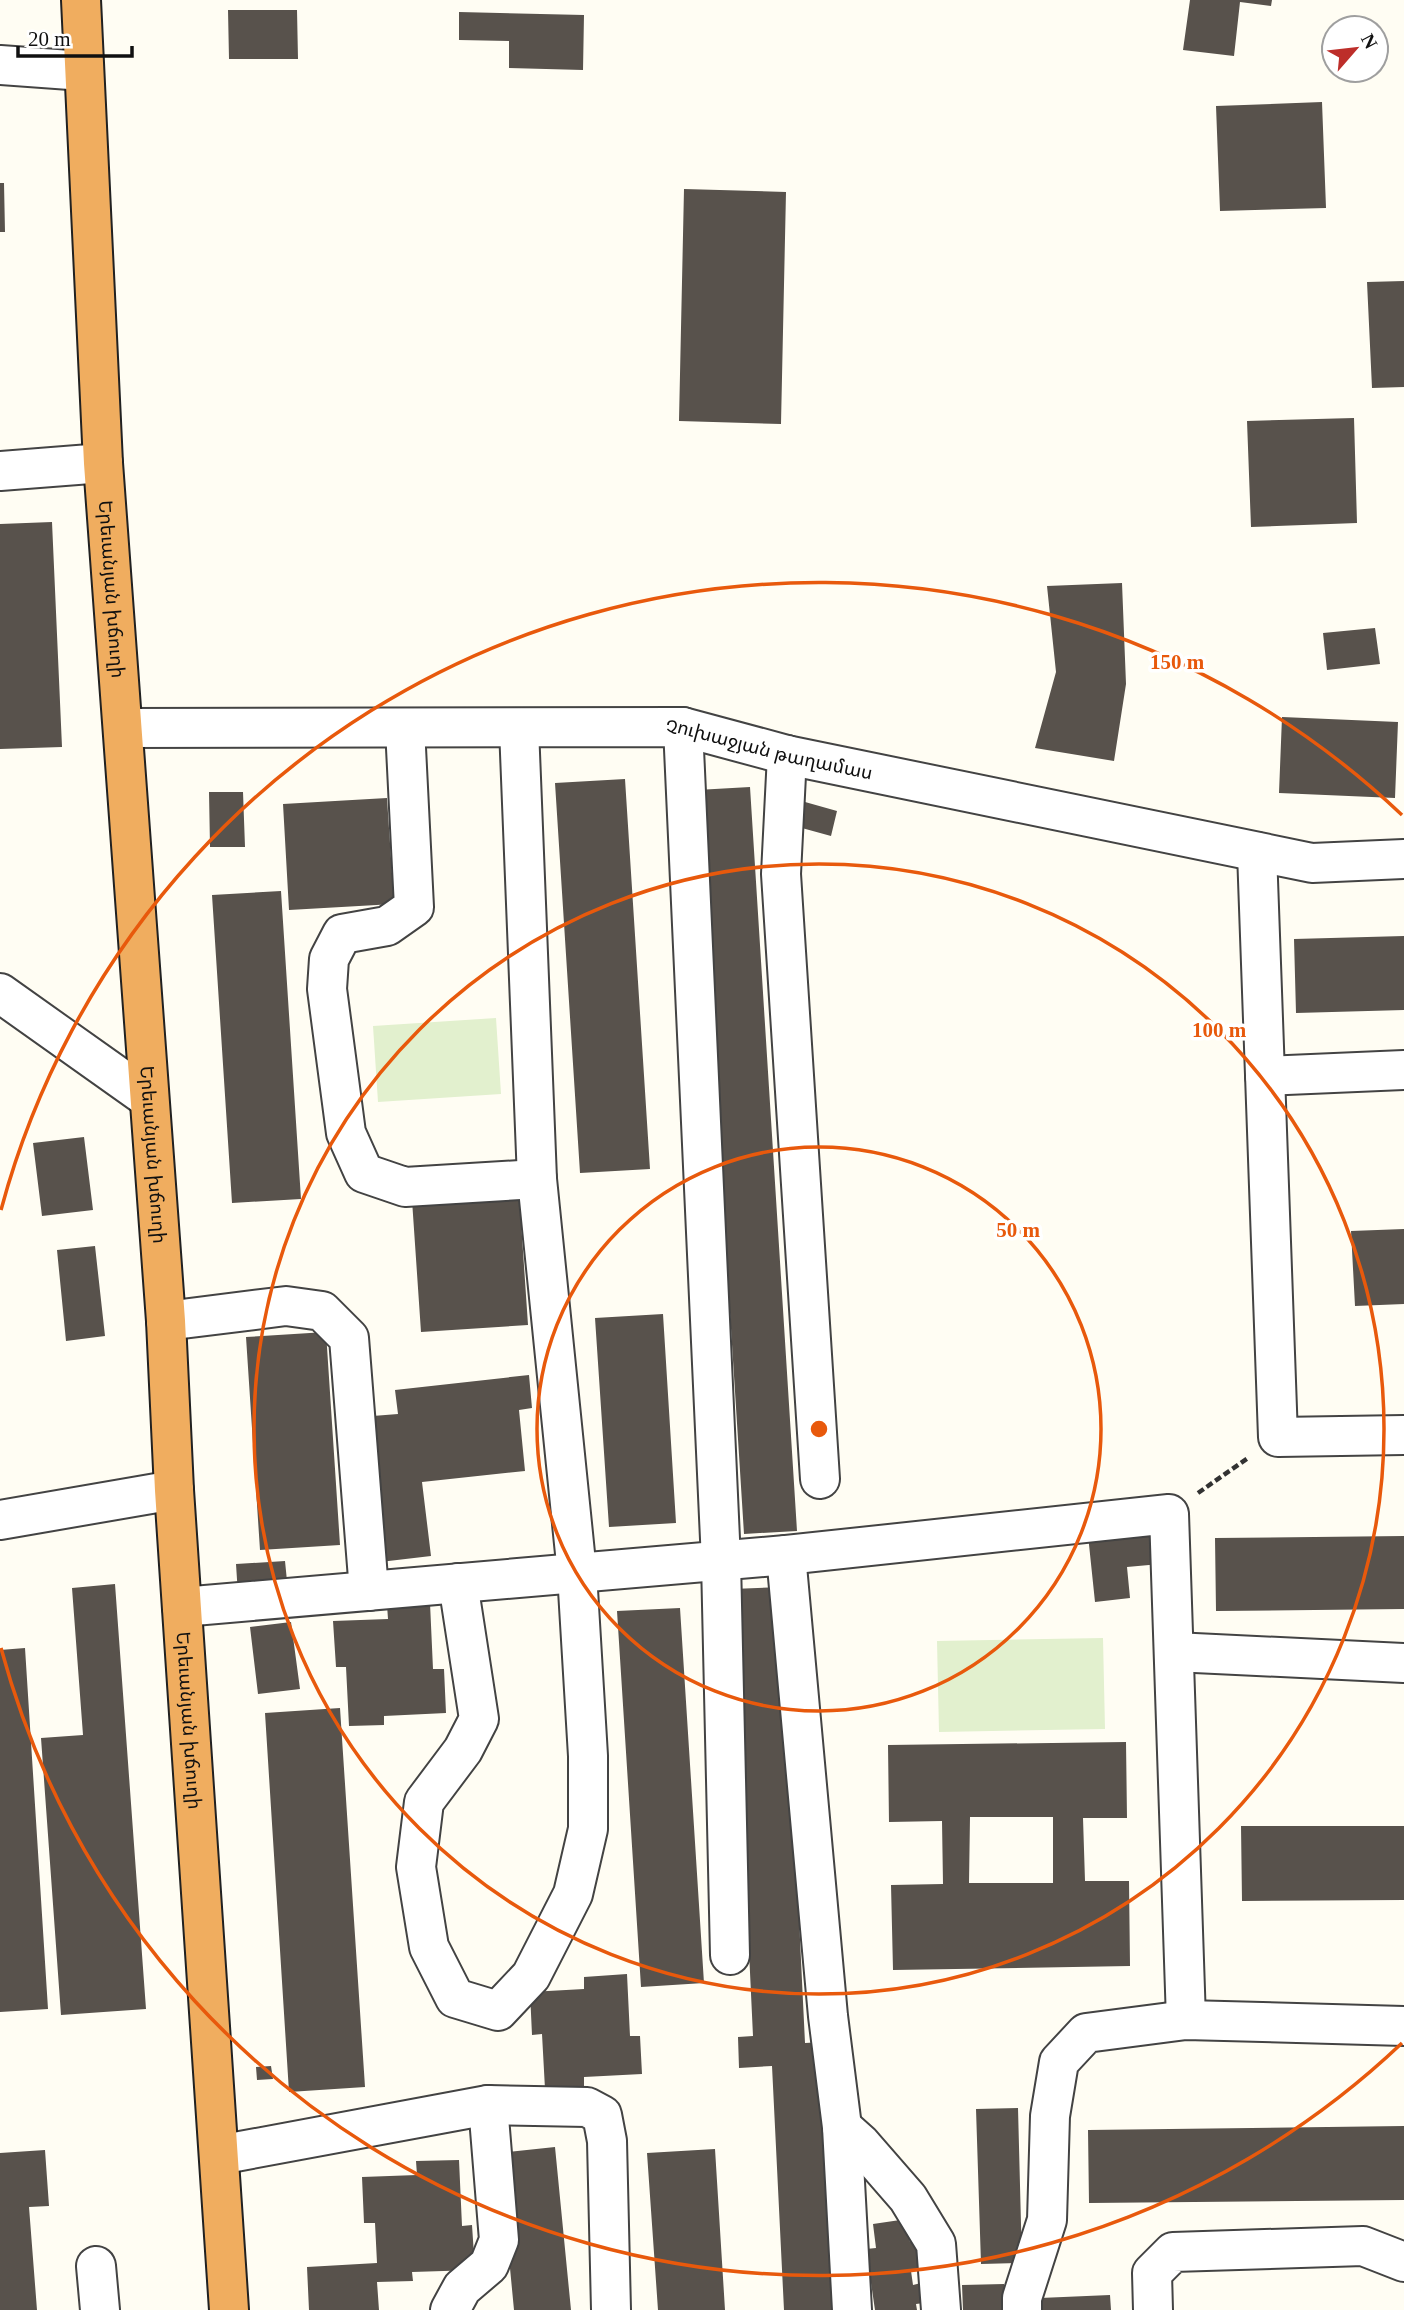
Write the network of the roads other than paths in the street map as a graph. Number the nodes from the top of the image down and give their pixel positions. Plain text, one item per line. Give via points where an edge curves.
1 (81, 0) edge
2 (0, 65) edge
3 (84, 71) junction
4 (103, 463) junction
5 (0, 471) edge
6 (519, 727) junction
7 (683, 727) junction
8 (124, 728) junction
9 (405, 728) junction
10 (787, 755) junction
11 (1257, 852) junction
12 (1404, 859) edge
13 (0, 993) edge
14 (1404, 1070) edge
15 (1265, 1076) junction
16 (148, 1098) junction
17 (537, 1178) junction
18 (166, 1321) junction
19 (1404, 1435) edge
20 (820, 1479) dead end
21 (174, 1490) junction
22 (0, 1520) edge
23 (786, 1555) junction
24 (721, 1561) junction
25 (577, 1573) junction
26 (458, 1583) junction
27 (369, 1591) junction
28 (182, 1607) junction
29 (1174, 1653) junction
30 (1404, 1663) edge
31 (730, 1955) dead end
32 (1186, 2020) junction
33 (1404, 2026) edge
34 (488, 2105) junction
35 (842, 2127) junction
36 (219, 2155) junction
37 (1404, 2262) edge
38 (96, 2266) dead end
39 (100, 2310) edge
40 (229, 2310) edge
41 (450, 2310) edge
42 (611, 2310) edge
43 (852, 2310) edge
44 (941, 2310) edge
45 (1023, 2310) edge
46 (1153, 2310) edge

1 - 3 highway, Երեւանյան խճուղի
2 - 3 street
3 - 4 highway, Երեւանյան խճուղի
4 - 5 street
4 - 8 highway, Երեւանյան խճուղի
6 - 7 street, Չուխաջյան թաղամաս
6 - 9 street, Չուխաջյան թաղամաս
6 - 17 street
7 - 10 street, Չուխաջյան թաղամաս
7 - 24 street
8 - 9 street, Չուխաջյան թաղամաս
8 - 16 highway, Երեւանյան խճուղի
9 - 17 street via 414,906 387,926 342,934 328,959 327,989 346,1133 363,1173 405,1187
10 - 11 street, Չուխաջյան թաղամաս
10 - 20 street via 781,874
11 - 12 street, Չուխաջյան թաղամաս via 1312,863
11 - 15 street
13 - 16 street
14 - 15 street
15 - 19 street via 1278,1437
16 - 18 highway, Երեւանյան խճուղի
17 - 25 street
18 - 21 highway, Երեւանյան խճուղի
18 - 27 street via 286,1306 322,1311 349,1338
21 - 22 street
21 - 28 highway, Երեւանյան խճուղի
23 - 24 street
23 - 29 street via 1169,1514
23 - 35 street
24 - 25 street
24 - 31 street
25 - 26 street
25 - 26 street via 588,1829 573,1894 531,1976 498,2011 455,1998 429,1947 416,1867 424,1802 463,1750 479,1719
26 - 27 street
27 - 28 street
28 - 36 highway, Երեւանյան խճուղի
29 - 30 street
29 - 32 street
32 - 33 street
32 - 45 street via 1086,2033 1059,2062 1050,2116 1047,2220 1022,2298
34 - 36 street
34 - 41 street via 499,2239 489,2265 462,2288
34 - 42 street via 587,2107 602,2115 607,2141
35 - 43 street
35 - 44 street via 908,2198 936,2244
36 - 40 highway, Երեւանյան խճուղի
37 - 46 street via 1363,2246 1172,2252 1152,2273
38 - 39 street

